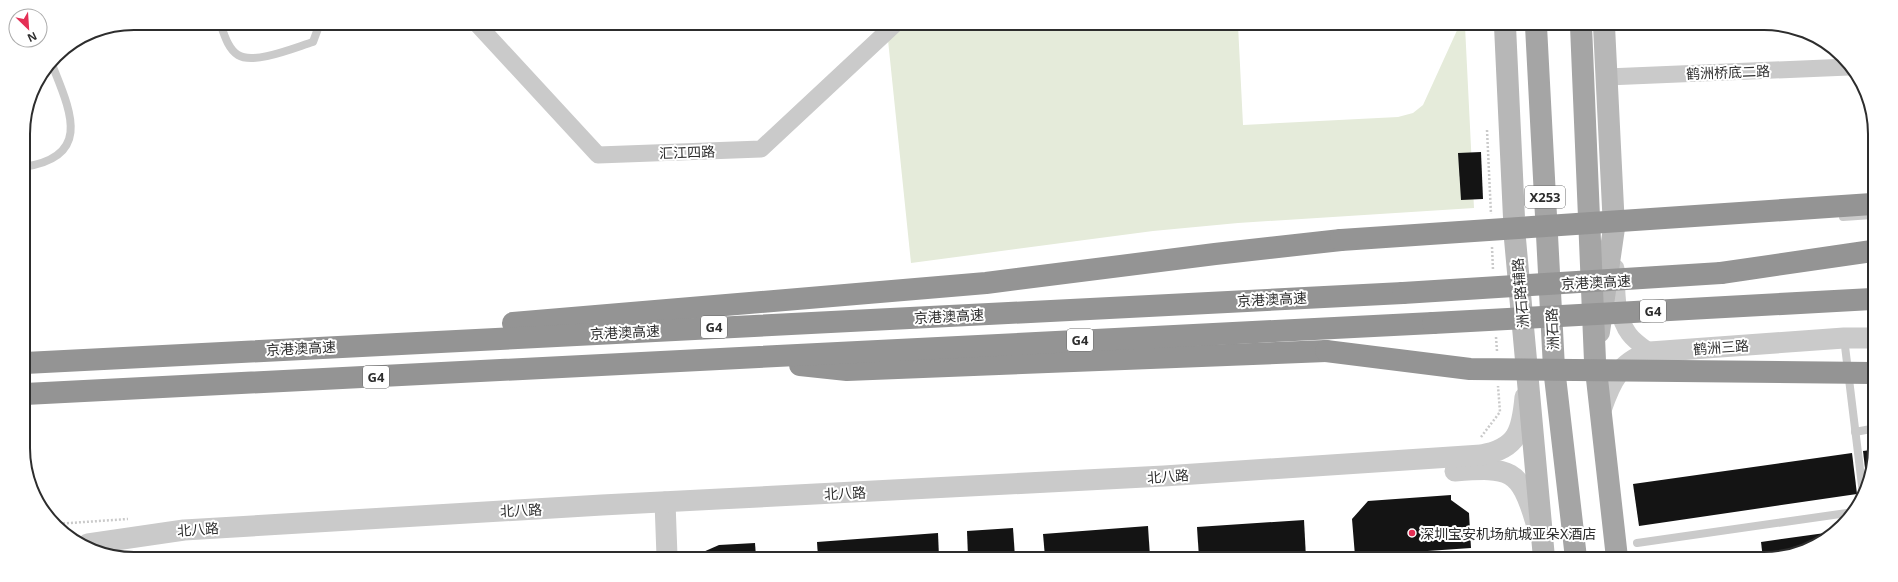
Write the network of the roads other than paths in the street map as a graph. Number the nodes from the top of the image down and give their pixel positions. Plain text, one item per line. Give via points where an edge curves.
1 (223, 30) edge
2 (317, 30) edge
3 (489, 30) edge
4 (889, 30) edge
5 (1505, 30) edge
6 (1536, 30) edge
7 (1581, 30) edge
8 (1604, 30) edge
9 (1843, 67) edge
10 (54, 69) edge
11 (1607, 77) junction
12 (30, 166) edge
13 (1868, 204) edge
14 (1868, 215) edge
15 (1833, 217) dead end
16 (1732, 222) dead end
17 (1614, 228) junction
18 (1868, 252) edge
19 (1868, 263) edge
20 (1721, 274) junction
21 (1868, 299) edge
22 (1868, 312) edge
23 (1433, 323) junction
24 (1844, 338) junction
25 (1868, 338) edge
26 (1650, 352) junction
27 (160, 355) junction
28 (727, 358) junction
29 (1595, 361) junction
30 (30, 363) edge
31 (1526, 372) junction
32 (1868, 373) edge
33 (30, 394) edge
34 (1600, 410) junction
35 (1868, 430) edge
36 (1855, 432) junction
37 (1862, 483) edge
38 (665, 509) junction
39 (1844, 513) edge
40 (1637, 543) dead end
41 (101, 546) edge
42 (1543, 549) edge
43 (667, 552) edge
44 (1575, 552) edge
45 (1616, 552) edge

1 - 2 lane via 231,49 247,57 270,55 313,42
3 - 4 street, 汇江四路 via 598,155 761,148
5 - 31 main road, 洲石路辅路 via 1515,239
6 - 44 main road, 洲石路 / X253 via 1554,368
7 - 29 main road
8 - 11 main road
9 - 11 street, 鹤洲桥底二路
10 - 12 lane via 66,98 71,129 70,140 58,155
11 - 17 main road
13 - 27 highway, bridge via 1341,240 986,283
14 - 15 lane
16 - 17 lane
17 - 26 street via 1618,308 1621,320 1630,335
17 - 29 main road
18 - 20 highway
19 - 20 highway, 京港澳高速 / G4
20 - 27 highway, 京港澳高速 / G4, bridge via 1403,293
21 - 23 highway, G4, bridge
22 - 23 highway, bridge via 1616,328
23 - 28 highway, G4
24 - 25 street, 鹤洲三路
24 - 26 street, 鹤洲三路
24 - 36 lane
26 - 34 street, 鹤洲三路 via 1628,363 1611,382
27 - 30 highway, 京港澳高速 / G4
28 - 32 highway, bridge via 847,370 1326,351 1470,369
28 - 33 highway, G4
29 - 34 main road
31 - 38 street, 北八路 via 1523,418 1515,439 1495,453
31 - 42 main road, 洲石路辅路
34 - 45 main road
35 - 36 lane
36 - 37 lane
38 - 41 street, 北八路 via 184,530 144,535
38 - 42 street, 北八路 via 1165,490 1482,469 1502,470 1515,476 1522,485 1530,501
38 - 43 street
39 - 40 lane

